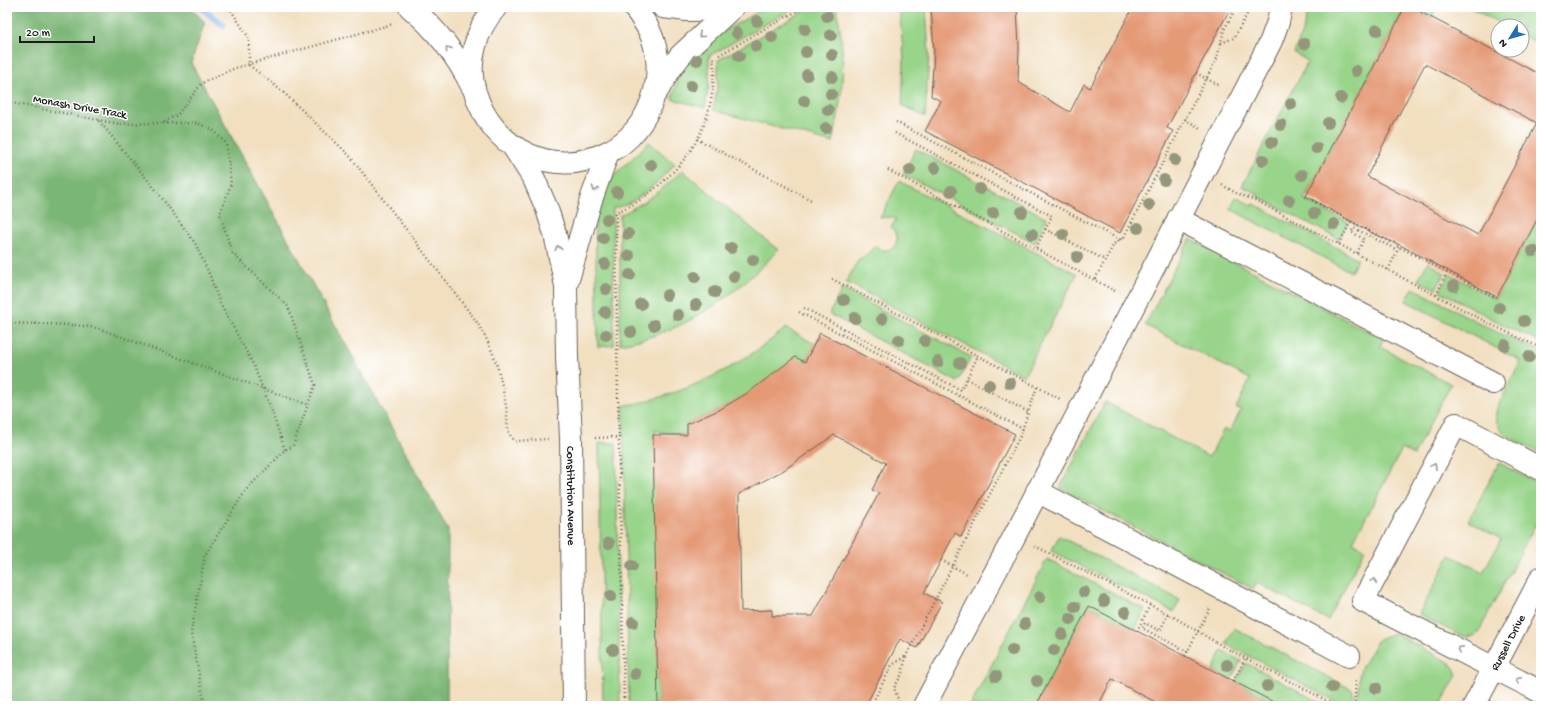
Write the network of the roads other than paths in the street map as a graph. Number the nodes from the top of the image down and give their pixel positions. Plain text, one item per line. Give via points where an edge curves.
1 (496, 7) edge
2 (634, 7) edge
3 (663, 7) edge
4 (1281, 7) edge
5 (731, 8) edge
6 (416, 12) edge
7 (476, 94) junction
8 (653, 100) junction
9 (513, 146) junction
10 (608, 152) junction
11 (1178, 219) junction
12 (566, 286) junction
13 (1493, 383) dead end
14 (1541, 469) edge
15 (1037, 491) junction
16 (1541, 578) edge
17 (1349, 656) dead end
18 (1494, 668) junction
19 (1541, 692) edge
20 (574, 706) edge
21 (924, 706) edge
22 (1474, 706) edge

1 - 7 street via 479,32 475,46 472,74
2 - 8 street via 649,30 657,57
3 - 5 street via 688,10
4 - 11 street via 1273,36
5 -> 8 street via 680,56 665,76
7 -> 6 street via 457,60
7 - 9 street via 492,127
8 - 10 street via 640,125 620,145
9 - 10 street via 552,162 581,161
12 -> 9 street, Constitution Avenue via 547,209 529,171
10 -> 12 street, Constitution Avenue
11 - 13 street
11 - 15 street
12 - 20 street, Constitution Avenue via 571,438
18 -> 14 street via 1364,601 1456,424
15 - 17 street
15 - 21 street
16 - 18 street, Russell Drive
19 -> 18 street
18 - 22 street, Russell Drive

